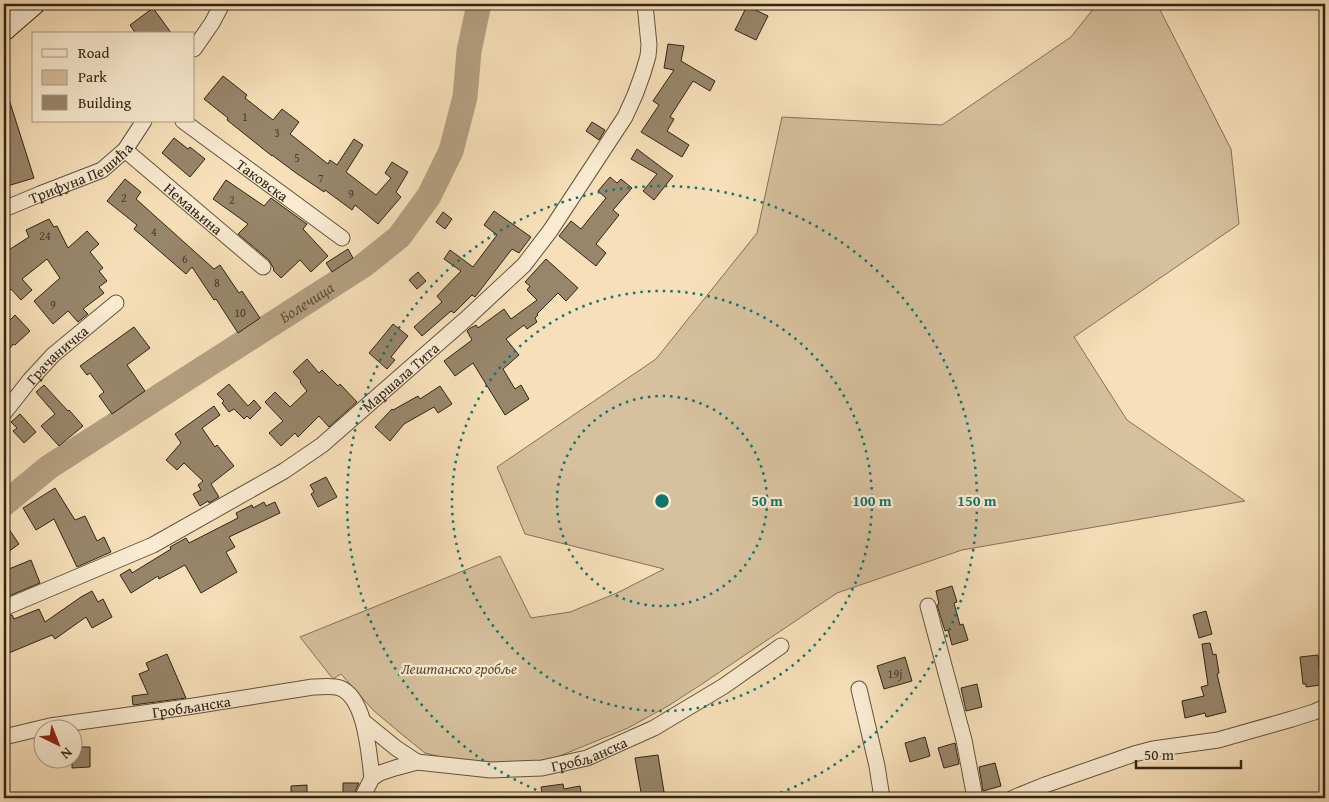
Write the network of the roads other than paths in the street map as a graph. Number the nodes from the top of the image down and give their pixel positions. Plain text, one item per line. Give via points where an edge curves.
1 (34, 4) edge
2 (222, 4) edge
3 (645, 4) edge
4 (4, 30) edge
5 (195, 48) edge
6 (143, 122) edge
7 (183, 122) edge
8 (125, 150) junction
9 (4, 209) edge
10 (342, 238) dead end
11 (263, 268) dead end
12 (116, 303) dead end
13 (4, 414) edge
14 (928, 606) dead end
15 (4, 608) edge
16 (781, 646) dead end
17 (859, 689) dead end
18 (1325, 707) edge
19 (364, 722) junction
20 (4, 737) edge
21 (417, 762) junction
22 (372, 778) junction
23 (362, 798) edge
24 (882, 798) edge
25 (975, 798) edge
26 (1013, 798) edge

1 - 4 main road
2 - 5 street
3 - 15 street, Маршала Тита via 648,56 625,117 524,265 322,444 284,471 153,545
6 - 8 street, Трифуна Пешића
7 - 10 street, Таковска
8 - 9 street, Трифуна Пешића via 102,170
8 - 11 street, Немањина
12 - 13 street, Грачаничка via 53,355
14 - 25 street via 964,740
16 - 21 street, Гробљанска via 724,686 654,728 587,758 542,768 491,770
17 - 24 street
18 - 26 street via 1218,740 1134,754
19 - 20 street, Гробљанска via 352,698 341,689 328,686 50,726
19 - 21 street
19 - 22 street, Гробљанска
21 - 22 street, Гробљанска
22 - 23 street

